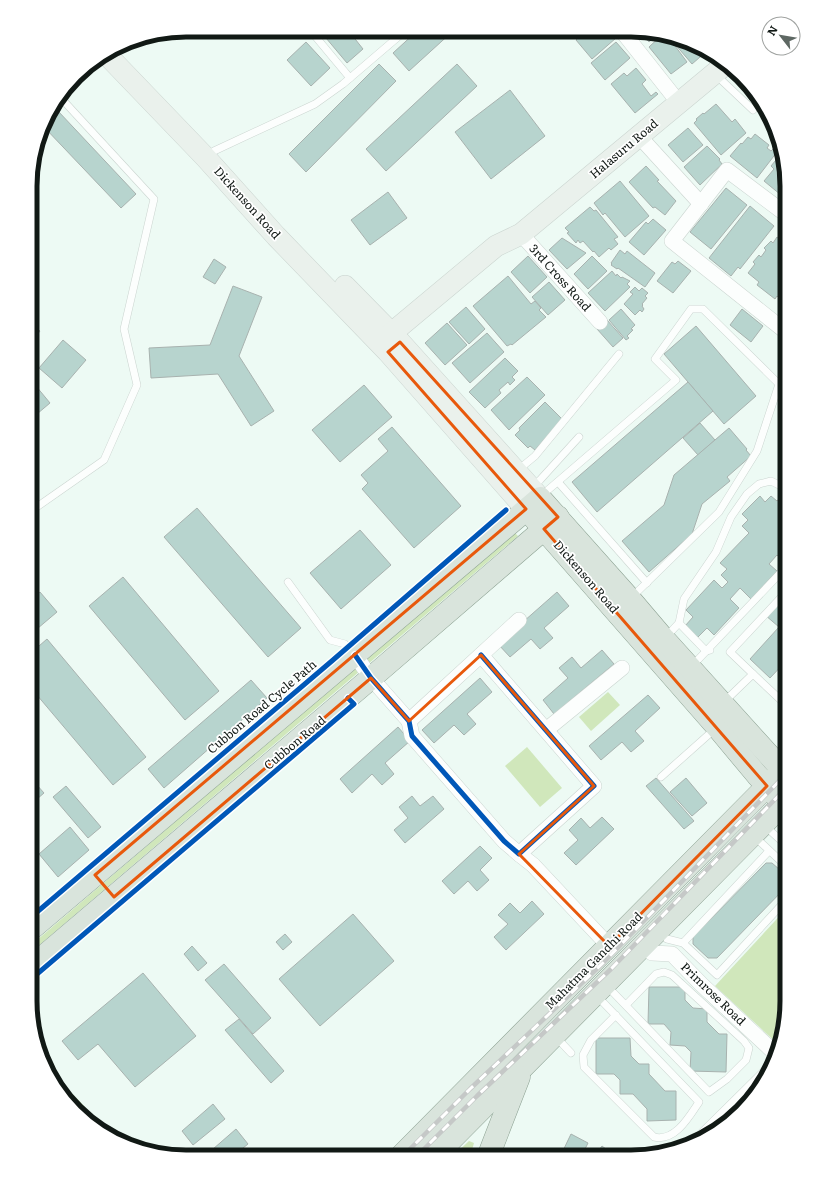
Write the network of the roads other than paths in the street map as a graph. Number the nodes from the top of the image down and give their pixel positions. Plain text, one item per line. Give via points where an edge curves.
1 (316, 37) edge
2 (398, 37) edge
3 (627, 37) edge
4 (121, 51) edge
5 (110, 58) edge
6 (721, 68) edge
7 (350, 78) junction
8 (64, 101) edge
9 (679, 103) junction
10 (754, 110) dead end
11 (639, 136) junction
12 (214, 151) junction
13 (701, 204) junction
14 (780, 209) edge
15 (520, 234) junction
16 (600, 322) dead end
17 (780, 327) edge
18 (390, 343) junction
19 (619, 354) dead end
20 (579, 437) dead end
21 (516, 472) junction
22 (558, 482) junction
23 (780, 486) edge
24 (532, 498) junction
25 (37, 507) edge
26 (551, 523) junction
27 (780, 573) edge
28 (288, 582) dead end
29 (647, 583) junction
30 (780, 598) edge
31 (630, 599) junction
32 (519, 620) dead end
33 (679, 623) junction
34 (730, 633) dead end
35 (669, 634) junction
36 (355, 655) junction
37 (481, 655) junction
38 (699, 659) junction
39 (622, 668) dead end
40 (753, 674) junction
41 (371, 678) junction
42 (780, 699) edge
43 (722, 703) junction
44 (409, 721) junction
45 (717, 727) junction
46 (546, 730) junction
47 (780, 766) edge
48 (780, 775) edge
49 (661, 777) dead end
50 (767, 786) junction
51 (780, 798) edge
52 (780, 807) edge
53 (757, 829) junction
54 (780, 842) edge
55 (770, 850) junction
56 (519, 854) junction
57 (780, 860) edge
58 (95, 875) junction
59 (114, 897) junction
60 (780, 907) edge
61 (37, 924) edge
62 (667, 939) dead end
63 (683, 943) junction
64 (609, 946) junction
65 (642, 946) junction
66 (37, 962) edge
67 (600, 988) junction
68 (626, 1005) junction
69 (616, 1015) junction
70 (554, 1036) junction
71 (772, 1050) edge
72 (571, 1053) dead end
73 (522, 1069) junction
74 (762, 1073) edge
75 (709, 1092) junction
76 (699, 1102) junction
77 (700, 1133) edge
78 (407, 1150) edge
79 (441, 1150) edge
80 (496, 1150) edge

1 - 7 lane
2 - 7 lane
3 - 9 street
4 - 12 main road, Dickenson Road
5 - 18 main road, Dickenson Road via 206,158 276,236
6 - 9 main road, Halasuru Road
6 - 10 lane
7 - 12 lane via 315,104
8 - 25 lane via 154,199 124,328 137,385 104,460
9 - 11 main road, Halasuru Road
11 - 13 street
11 - 15 main road, Halasuru Road
12 - 18 main road, Dickenson Road
13 - 14 street via 727,170
13 - 17 street via 672,241
15 - 16 street, 3rd Cross Road
15 - 18 main road, Halasuru Road via 507,254
18 - 21 main road, Dickenson Road
18 - 24 main road, Dickenson Road
19 - 21 lane via 535,456
20 - 24 lane via 542,479
21 - 24 main road, Dickenson Road
22 - 24 lane
22 - 29 lane
22 - 29 lane via 676,380 655,359 692,309 703,309 779,384 756,451 719,512
23 - 33 lane via 771,481 759,484 747,494 731,516 716,552 684,600
24 - 26 main road, Dickenson Road
24 - 36 main road
26 - 31 main road, Dickenson Road
26 - 41 main road, Cubbon Road
26 - 45 main road, Dickenson Road
27 - 38 lane
28 - 36 lane via 330,640 345,644
29 - 31 lane
30 - 40 lane via 730,652
31 - 35 main road, Dickenson Road
32 - 37 street
33 - 35 lane
33 - 38 lane
34 - 38 lane via 716,648
35 - 38 main road, Dickenson Road
36 - 41 street
36 - 58 main road
37 - 44 street
37 - 46 street
38 - 43 main road, Dickenson Road
39 - 46 street
40 - 42 lane
40 - 43 lane
41 - 44 street
41 - 59 main road, Cubbon Road
43 - 47 main road, Dickenson Road
44 - 56 street via 412,736 504,841
45 - 49 lane
45 - 50 main road, Dickenson Road
46 - 56 street via 594,786
48 - 50 main road, Mahatma Gandhi Road
50 - 51 main road, Dickenson Road
50 - 64 main road, Mahatma Gandhi Road
52 - 53 main road, Mahatma Gandhi Road
53 - 54 lane
53 - 55 lane
53 - 65 main road, Mahatma Gandhi Road
55 - 57 lane
55 - 63 lane
56 - 64 street via 533,865
58 - 59 main road
58 - 61 main road
59 - 66 main road, Cubbon Road
60 - 63 lane via 717,975
62 - 63 lane
64 - 78 main road, Mahatma Gandhi Road
65 - 67 main road, Mahatma Gandhi Road
65 - 71 street, Primrose Road via 652,953 672,954
67 - 68 lane
67 - 69 lane
67 - 70 main road, Mahatma Gandhi Road
68 - 75 lane
68 - 75 lane via 656,974 664,972 672,975 744,1041 749,1048 746,1060
69 - 76 lane
69 - 76 lane via 591,1040 583,1055 584,1067 654,1137 669,1137 682,1125
70 - 72 lane
70 - 73 main road, Mahatma Gandhi Road
73 - 79 main road, Mahatma Gandhi Road
73 - 80 main road
74 - 77 lane
75 - 76 lane

